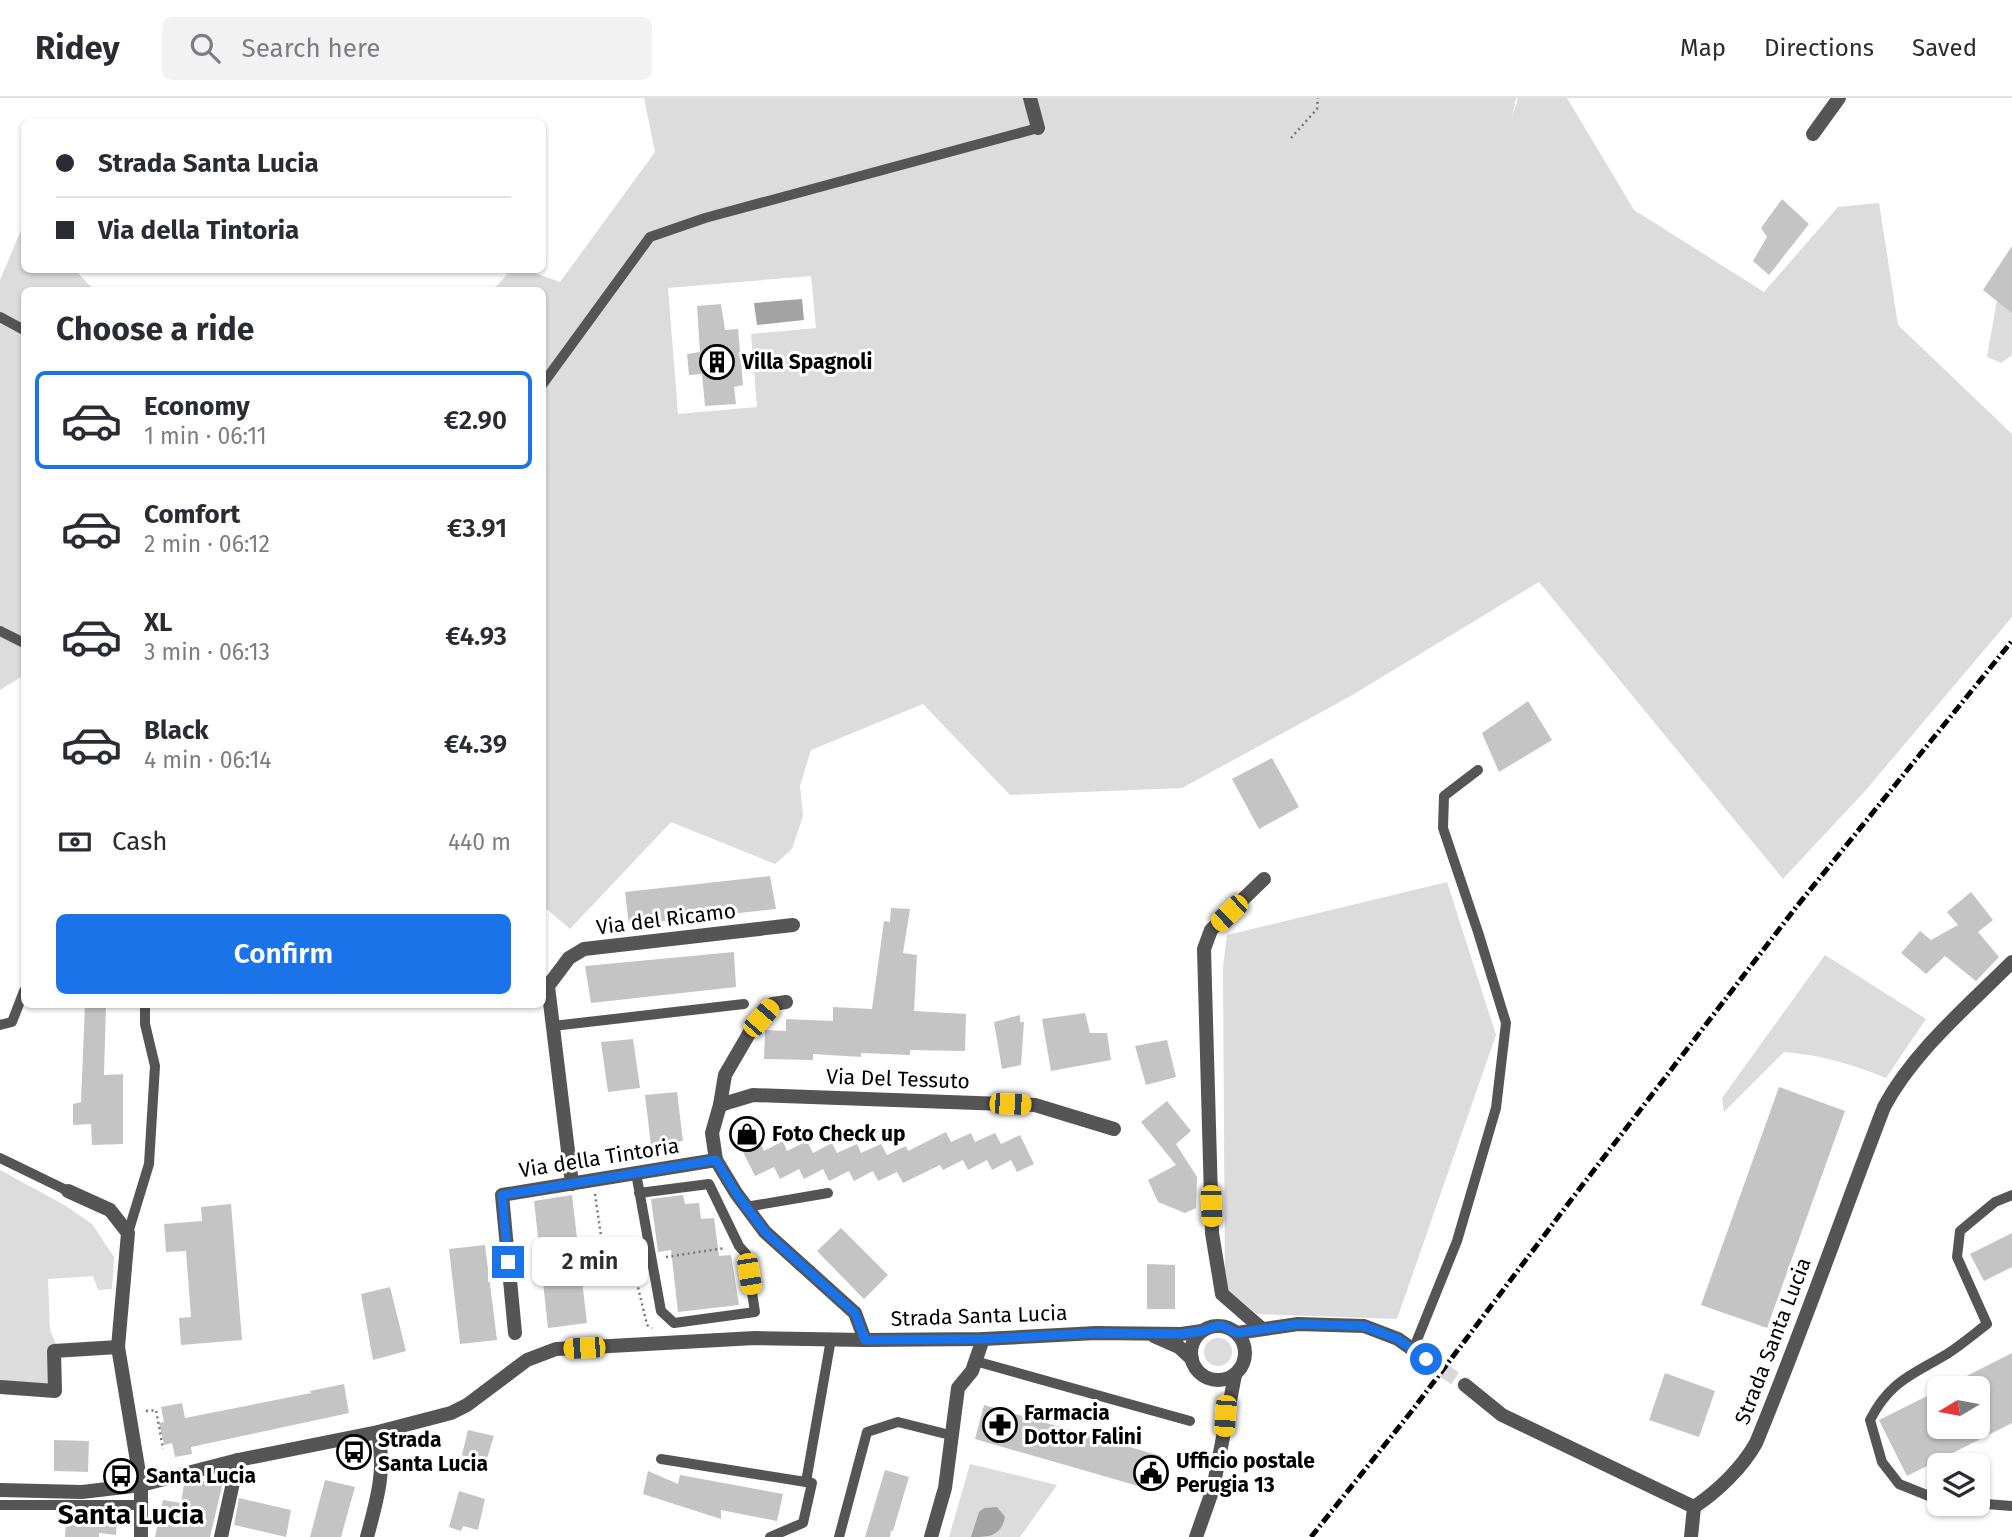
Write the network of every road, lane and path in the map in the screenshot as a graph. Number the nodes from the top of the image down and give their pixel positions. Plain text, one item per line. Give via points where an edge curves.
1 (1030, 98) edge
2 (1318, 98) edge
3 (1839, 98) edge
4 (1038, 128) joint
5 (1813, 134) dead end
6 (1291, 138) dead end
7 (0, 317) edge
8 (21, 328) edge
9 (546, 380) edge
10 (0, 631) edge
11 (21, 642) edge
12 (1478, 770) dead end
13 (1264, 878) dead end
14 (793, 925) dead end
15 (2012, 962) edge
16 (21, 999) edge
17 (786, 1002) dead end
18 (744, 1004) dead end
19 (145, 1008) edge
20 (0, 1025) edge
21 (553, 1026) junction
22 (720, 1105) junction
23 (1114, 1129) dead end
24 (0, 1158) edge
25 (716, 1160) junction
26 (636, 1173) junction
27 (594, 1180) junction
28 (572, 1184) junction
29 (68, 1191) joint
30 (639, 1193) junction
31 (828, 1193) dead end
32 (2012, 1195) edge
33 (746, 1207) junction
34 (128, 1233) junction
35 (739, 1246) junction
36 (651, 1260) junction
37 (1261, 1328) junction
38 (657, 1330) dead end
39 (1202, 1331) junction
40 (1146, 1332) junction
41 (515, 1333) dead end
42 (1237, 1333) junction
43 (831, 1339) junction
44 (983, 1339) junction
45 (865, 1340) junction
46 (118, 1346) junction
47 (1413, 1350) junction
48 (1192, 1359) junction
49 (1426, 1359) tunnel mouth
50 (975, 1361) junction
51 (1235, 1375) junction
52 (1211, 1380) junction
53 (1465, 1385) tunnel mouth
54 (0, 1387) edge
55 (128, 1413) junction
56 (1225, 1416) junction
57 (1190, 1421) dead end
58 (378, 1432) junction
59 (950, 1435) junction
60 (163, 1449) dead end
61 (661, 1459) dead end
62 (238, 1460) junction
63 (806, 1482) junction
64 (141, 1485) junction
65 (0, 1490) edge
66 (1927, 1495) edge
67 (1990, 1504) edge
68 (0, 1505) edge
69 (141, 1505) junction
70 (2012, 1506) edge
71 (1694, 1507) junction
72 (141, 1537) edge
73 (224, 1537) edge
74 (367, 1537) edge
75 (770, 1537) edge
76 (839, 1537) edge
77 (931, 1537) edge
78 (1196, 1537) edge
79 (1691, 1537) edge

1 - 4 street
2 - 6 path via 1317,109
3 - 5 street
4 - 9 lane via 650,237
7 - 8 lane
10 - 11 lane
12 - 47 lane via 1444,796 1443,828 1506,1023 1496,1108 1457,1241
13 - 37 street via 1211,930 1204,949 1212,1233 1222,1294
14 - 21 street, Via del Ricamo via 584,949 569,958 548,986
15 - 71 street, Strada Santa Lucia via 1896,1083 1756,1443 1719,1488
16 - 20 lane via 12,1022
17 - 22 street via 773,1004 750,1031 725,1075
18 - 21 lane
19 - 34 lane via 155,1066 149,1164
21 - 28 street, Via del Ricamo
22 - 23 street, Via Del Tessuto via 753,1095 1035,1105
22 - 25 street via 712,1133
24 - 29 lane
25 - 26 street, Via della Tintoria
25 - 33 street
26 - 27 street, Via della Tintoria
26 - 30 lane
27 - 28 street, Via della Tintoria
27 - 38 path via 606,1271 633,1265 647,1325
28 - 41 street, Via della Tintoria via 502,1195
29 - 34 street via 110,1210
30 - 35 lane via 709,1184
30 - 36 lane
31 - 33 lane
32 - 66 lane via 1960,1231 1957,1256 1987,1324 1949,1353 1910,1374 1881,1399 1870,1420 1882,1462 1899,1484
33 - 45 street via 765,1232 855,1313
34 - 46 street
35 - 36 path
35 - 36 lane via 746,1254 755,1312 674,1323 661,1311
37 - 42 street
37 - 47 street via 1364,1326
39 - 40 street, Strada Santa Lucia
39 - 42 street via 1223,1326
39 - 48 street via 1193,1344
40 - 44 street, Strada Santa Lucia
40 - 48 street, Strada Santa Lucia
42 - 51 street via 1245,1354
43 - 45 street, Strada Santa Lucia
43 - 58 street, Strada Santa Lucia via 755,1338 556,1349 527,1360 451,1413
43 - 63 lane
44 - 45 street, Strada Santa Lucia
44 - 50 street
46 - 54 street via 54,1351 55,1391
46 - 55 street
47 - 49 street
48 - 52 street via 1198,1372
50 - 57 lane
50 - 59 street via 958,1388
51 - 52 street
51 - 56 street
52 - 56 street
53 - 71 street via 1502,1415
55 - 60 path via 156,1410
55 - 64 street
56 - 78 street via 1213,1489
58 - 62 street, Strada Santa Lucia
58 - 74 street via 383,1456 381,1482
59 - 76 lane via 898,1422 867,1432
59 - 77 street via 945,1488
61 - 63 lane
62 - 64 street, Strada Santa Lucia
62 - 73 street
63 - 75 lane via 812,1483 803,1523
64 - 65 street, Strada Santa Lucia via 82,1492
64 - 69 street
67 - 70 lane
68 - 69 lane
69 - 72 street
71 - 79 street

